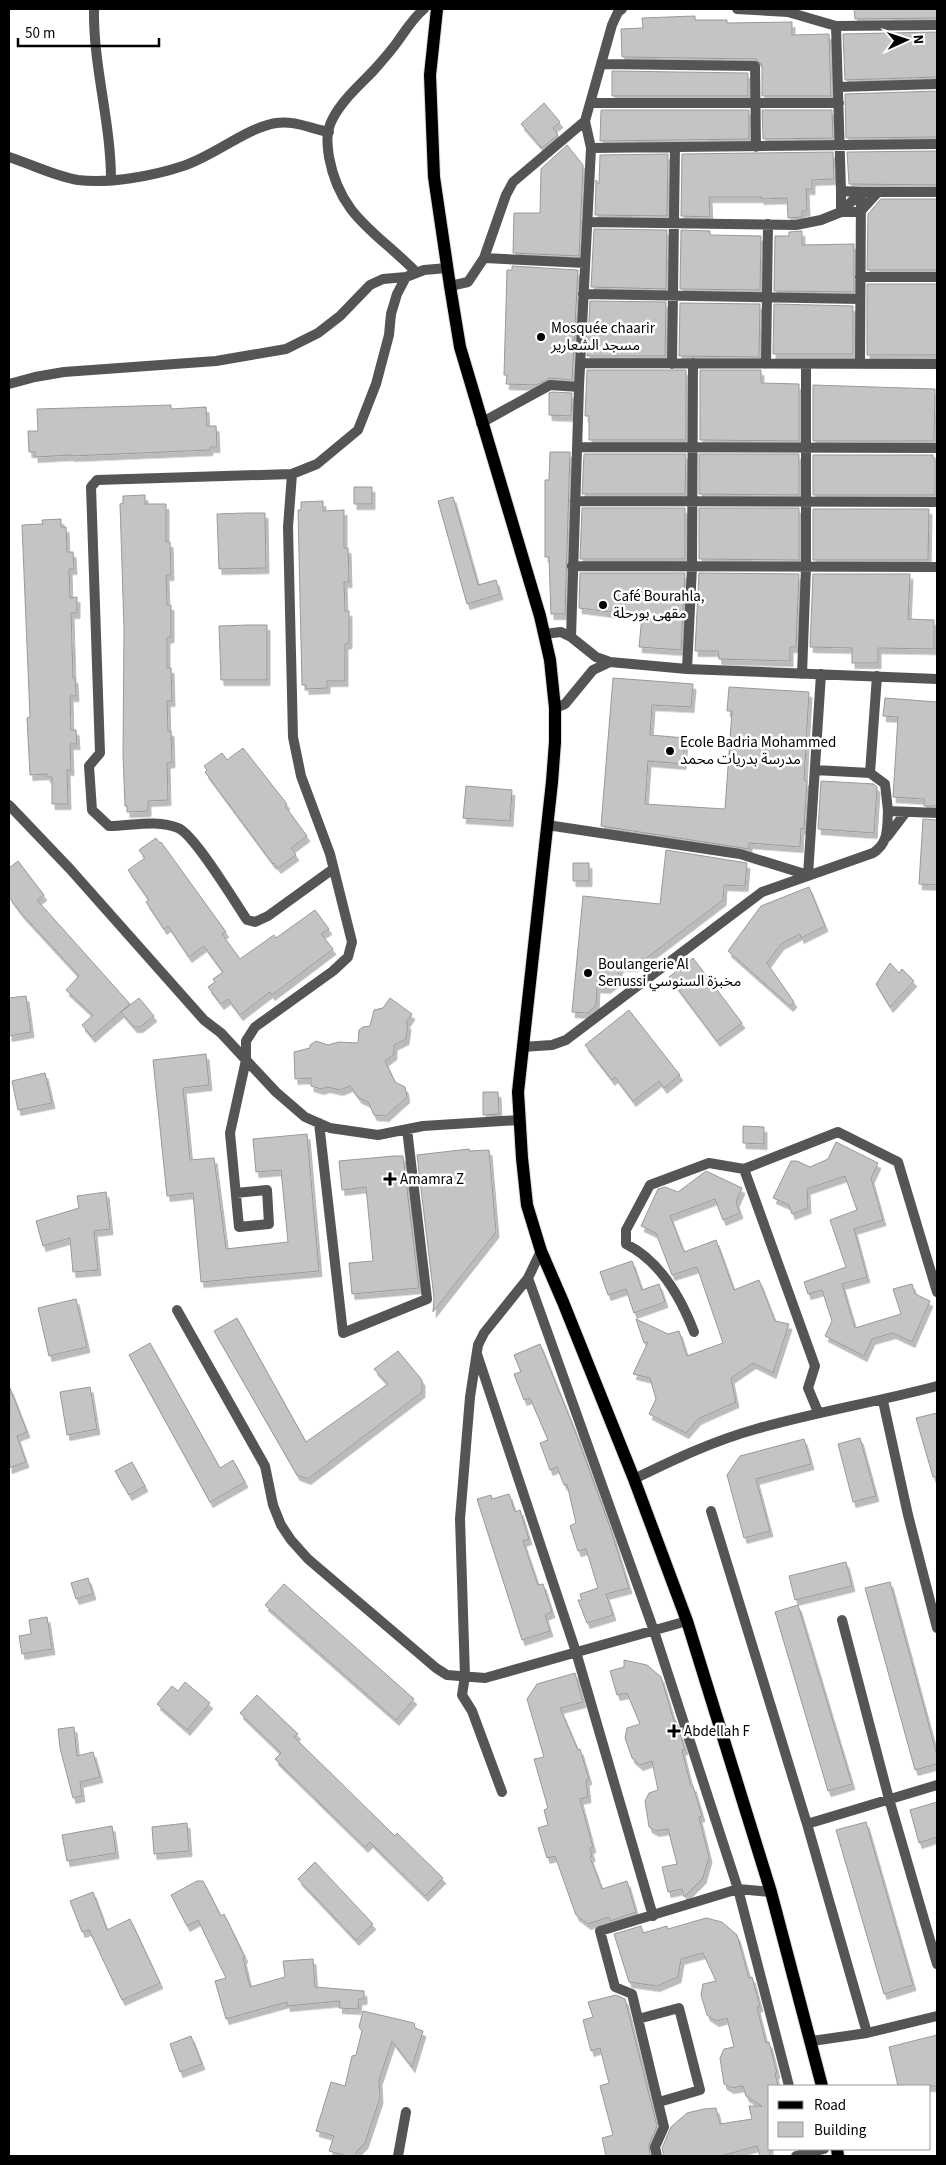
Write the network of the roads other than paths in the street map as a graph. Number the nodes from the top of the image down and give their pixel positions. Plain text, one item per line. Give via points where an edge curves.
1 (94, 9) edge
2 (424, 9) edge
3 (437, 9) edge
4 (622, 9) edge
5 (737, 9) edge
6 (937, 25) edge
7 (836, 26) junction
8 (601, 64) junction
9 (937, 84) edge
10 (838, 87) junction
11 (839, 102) junction
12 (590, 103) junction
13 (756, 104) junction
14 (585, 121) junction
15 (328, 132) junction
16 (937, 144) edge
17 (756, 146) junction
18 (840, 146) junction
19 (591, 148) junction
20 (675, 148) junction
21 (9, 157) edge
22 (111, 180) junction
23 (841, 191) junction
24 (861, 192) junction
25 (878, 192) junction
26 (937, 192) edge
27 (841, 212) junction
28 (860, 212) junction
29 (587, 222) junction
30 (674, 223) junction
31 (768, 224) junction
32 (484, 258) junction
33 (585, 263) junction
34 (447, 268) junction
35 (416, 272) junction
36 (406, 277) junction
37 (860, 277) junction
38 (937, 277) edge
39 (450, 286) junction
40 (583, 294) junction
41 (673, 296) junction
42 (767, 297) junction
43 (860, 299) junction
44 (580, 363) junction
45 (672, 364) junction
46 (693, 364) junction
47 (766, 364) junction
48 (806, 364) junction
49 (860, 364) junction
50 (937, 364) edge
51 (9, 384) edge
52 (579, 387) junction
53 (481, 423) junction
54 (578, 447) junction
55 (692, 447) junction
56 (806, 448) junction
57 (937, 448) edge
58 (292, 474) junction
59 (575, 501) junction
60 (692, 501) junction
61 (806, 502) junction
62 (937, 502) edge
63 (572, 566) junction
64 (692, 567) junction
65 (806, 567) junction
66 (937, 567) edge
67 (544, 634) junction
68 (571, 637) junction
69 (610, 662) junction
70 (687, 669) junction
71 (802, 674) junction
72 (821, 674) junction
73 (878, 676) junction
74 (937, 678) edge
75 (555, 708) junction
76 (815, 770) junction
77 (870, 773) junction
78 (9, 805) edge
79 (888, 810) junction
80 (906, 812) junction
81 (937, 813) edge
82 (547, 825) junction
83 (887, 836) junction
84 (334, 869) junction
85 (808, 875) junction
86 (522, 1047) junction
87 (246, 1060) junction
88 (519, 1120) junction
89 (319, 1123) junction
90 (407, 1129) junction
91 (744, 1169) junction
92 (236, 1193) junction
93 (541, 1251) junction
94 (528, 1278) junction
95 (937, 1292) edge
96 (177, 1310) dead end
97 (694, 1332) dead end
98 (477, 1354) junction
99 (937, 1386) edge
100 (883, 1401) junction
101 (818, 1412) junction
102 (634, 1479) junction
103 (711, 1511) dead end
104 (842, 1620) dead end
105 (687, 1621) junction
106 (937, 1628) edge
107 (654, 1631) junction
108 (576, 1652) junction
109 (464, 1676) junction
110 (937, 1785) edge
111 (502, 1792) dead end
112 (889, 1799) junction
113 (806, 1824) junction
114 (738, 1889) junction
115 (771, 1892) junction
116 (653, 1916) junction
117 (937, 1964) edge
118 (937, 2016) edge
119 (638, 2019) junction
120 (867, 2034) junction
121 (812, 2041) junction
122 (789, 2085) edge
123 (822, 2085) edge
124 (659, 2102) junction
125 (406, 2112) dead end
126 (820, 2150) edge
127 (806, 2153) edge
128 (398, 2156) edge
129 (657, 2156) edge
130 (796, 2156) edge

1 - 22 street via 94,38 111,150
2 - 15 street via 345,100
3 - 34 main road via 430,75 434,177
4 - 8 street via 612,25
5 - 7 street via 788,12
6 - 7 street
7 - 10 street
8 - 12 street
8 - 13 street via 755,66
9 - 10 street
10 - 11 street
11 - 13 street
11 - 18 street
12 - 13 street
12 - 14 street
13 - 17 street
14 - 19 street
14 - 32 street via 513,182
15 - 22 street via 290,122 277,122 184,166
15 - 35 street via 326,140 335,182 343,198 370,231
16 - 18 street
17 - 18 street
17 - 20 street
18 - 23 street
19 - 20 street
19 - 29 street
20 - 30 street
21 - 22 street via 78,180
23 - 24 street
23 - 27 street
24 - 25 street
24 - 27 street
24 - 28 street
25 - 26 street
25 - 28 street
27 - 28 street
27 - 31 street via 796,225
28 - 37 street
29 - 30 street
29 - 33 street
30 - 31 street
30 - 41 street
31 - 42 street
32 - 33 street
32 - 39 street via 468,282
33 - 40 street
34 - 35 street
34 - 39 main road
35 - 36 street
36 - 51 street via 382,278 370,285 318,333 286,349 216,361 64,372
36 - 58 street via 397,294 376,384 358,430 317,464
37 - 38 street
37 - 43 street
39 - 53 main road via 460,347
40 - 41 street
40 - 44 street
41 - 42 street
41 - 45 street
42 - 43 street
42 - 47 street
43 - 49 street
44 - 45 street
44 - 52 street
45 - 46 street
46 - 47 street
46 - 55 street
47 - 48 street
48 - 49 street
48 - 56 street
49 - 50 street
52 - 53 street via 550,385
52 - 54 street
53 - 67 main road via 514,524
54 - 55 street
54 - 59 street
55 - 56 street
55 - 60 street
56 - 57 street
56 - 61 street
58 - 84 street via 288,527 293,737 302,776
58 - 84 street via 97,480 91,487 100,753 89,766 92,810 109,826 164,824 180,828 193,841 247,920 255,922
59 - 60 street
59 - 63 street
60 - 61 street
60 - 64 street
61 - 62 street
61 - 65 street
63 - 64 street
63 - 68 street
64 - 65 street
64 - 70 street
65 - 66 street
65 - 71 street
67 - 68 street via 561,632
67 - 75 main road
68 - 69 street via 596,658
69 - 70 street
69 - 75 street via 593,670 565,704
70 - 71 street
71 - 72 street
72 - 73 street
72 - 76 street
73 - 74 street
73 - 77 street
75 - 82 main road
76 - 77 street
76 - 85 street
77 - 79 street via 885,784
78 - 87 street via 204,1020
79 - 80 street
79 - 83 street
80 - 81 street
80 - 83 street
82 - 85 street via 740,854
82 - 86 main road
83 - 85 street via 881,848 873,853
84 - 87 street via 352,942 348,957 255,1027 246,1041
85 - 86 street via 762,892 566,1040 552,1045
86 - 88 main road
87 - 89 street via 304,1117
87 - 92 street via 230,1133
88 - 90 street
88 - 93 main road via 528,1205
89 - 90 street via 330,1128 378,1135
89 - 90 street via 343,1332 427,1299
91 - 95 street via 838,1132 898,1162
91 - 97 street via 709,1163 650,1186 626,1230 626,1244 642,1252 676,1292
91 - 101 street via 815,1366 808,1388
92 - 92 street via 267,1190 269,1224 239,1227
93 - 94 street
93 - 102 main road
94 - 98 street via 484,1333
94 - 107 street
96 - 109 street via 264,1466 272,1505 291,1540 308,1559 436,1668 448,1675
98 - 108 street
98 - 109 street via 470,1397 460,1519
99 - 100 street
100 - 101 street
100 - 106 street
101 - 102 street via 693,1450
102 - 105 main road
103 - 113 street
104 - 112 street
105 - 107 street
105 - 115 main road
107 - 108 street
107 - 114 street
108 - 109 street via 486,1678
108 - 116 street
109 - 111 street via 462,1695 472,1711
110 - 112 street
112 - 113 street
112 - 117 street
113 - 120 street
114 - 115 street
114 - 116 street
114 - 122 street
115 - 121 main road
116 - 119 street via 600,1931 615,1988 632,1994
118 - 120 street
119 - 124 street
119 - 124 street via 679,2008 700,2090
120 - 121 street
121 - 123 main road
124 - 129 street via 664,2126 655,2147
125 - 128 street
126 - 127 street
127 - 130 street

